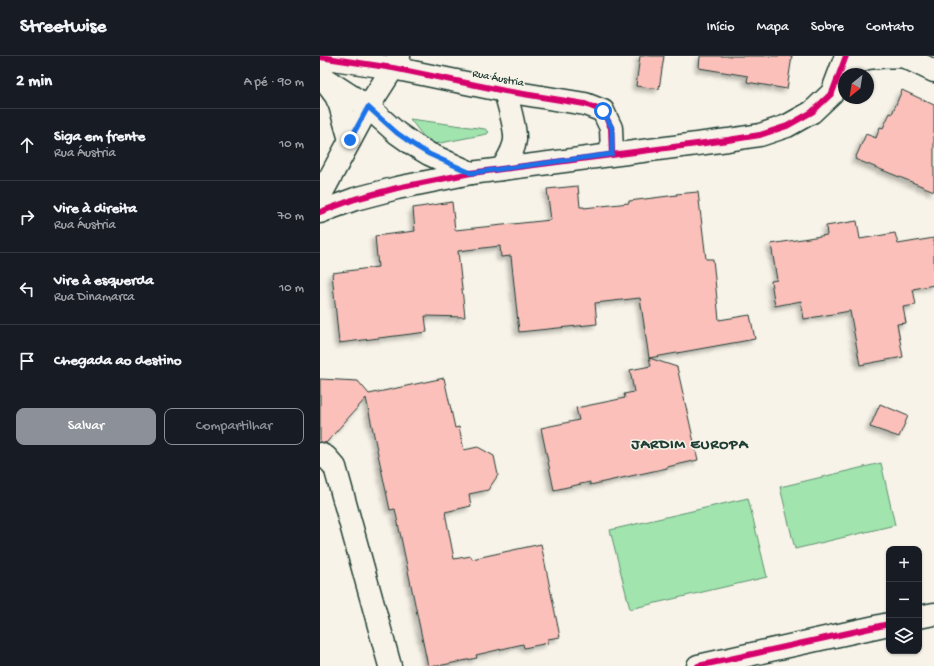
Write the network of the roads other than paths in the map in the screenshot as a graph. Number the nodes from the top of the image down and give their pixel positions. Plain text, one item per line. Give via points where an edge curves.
1 (846, 56) edge
2 (904, 56) edge
3 (396, 62) edge
4 (324, 65) edge
5 (843, 68) edge
6 (853, 68) edge
7 (934, 71) edge
8 (838, 86) edge
9 (505, 91) junction
10 (368, 107) junction
11 (350, 140) junction
12 (612, 154) junction
13 (502, 169) junction
14 (471, 173) junction
15 (320, 196) edge
16 (320, 212) edge
17 (320, 454) edge
18 (934, 614) edge
19 (922, 616) edge
20 (886, 625) edge
21 (390, 666) edge
22 (698, 666) edge

1 - 5 street
2 - 6 street via 863,59
2 - 7 street
3 - 4 street, Rua Áustria
3 - 9 street, Rua Áustria
3 - 10 street
4 - 10 street
4 - 11 street via 340,105
8 - 12 street via 812,112 788,126 760,135
9 - 12 street, Rua Áustria via 585,104 603,111 612,128
9 - 13 street via 515,141
10 - 11 street
10 - 14 street via 414,145
11 - 15 street
12 - 13 street
13 - 14 street
14 - 16 street via 397,188
17 - 21 street via 335,466
18 - 19 street
20 - 22 street

